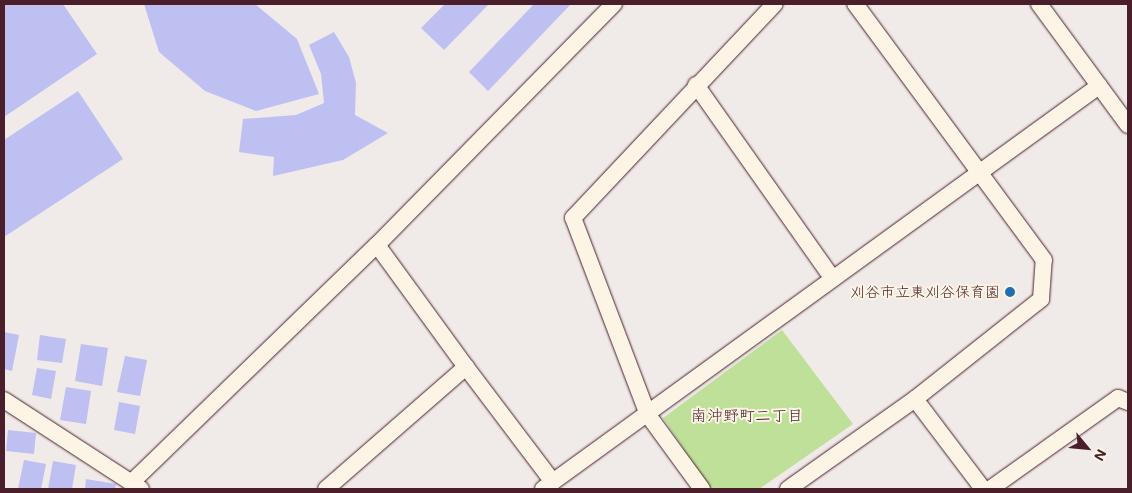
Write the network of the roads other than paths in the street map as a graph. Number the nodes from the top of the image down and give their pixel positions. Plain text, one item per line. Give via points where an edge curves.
1 (614, 4) edge
2 (776, 4) edge
3 (855, 4) edge
4 (1039, 4) edge
5 (696, 86) junction
6 (1099, 86) junction
7 (1128, 126) edge
8 (982, 172) junction
9 (378, 245) junction
10 (833, 279) junction
11 (466, 367) junction
12 (915, 399) junction
13 (4, 400) edge
14 (1128, 402) edge
15 (648, 415) junction
16 (136, 486) edge
17 (548, 486) edge
18 (326, 489) edge
19 (702, 489) edge
20 (788, 489) edge
21 (983, 489) edge
22 (990, 489) edge

1 - 9 street
2 - 5 street
3 - 8 street
4 - 6 street
5 - 10 street
5 - 15 street via 573,218
6 - 7 street
6 - 8 street
8 - 10 street
8 - 12 street via 1044,260 1041,299
9 - 11 street
9 - 16 street
10 - 15 street
11 - 17 street
11 - 18 street
12 - 20 street
12 - 21 street
13 - 16 street
14 - 22 street via 1118,398
15 - 17 street
15 - 19 street

